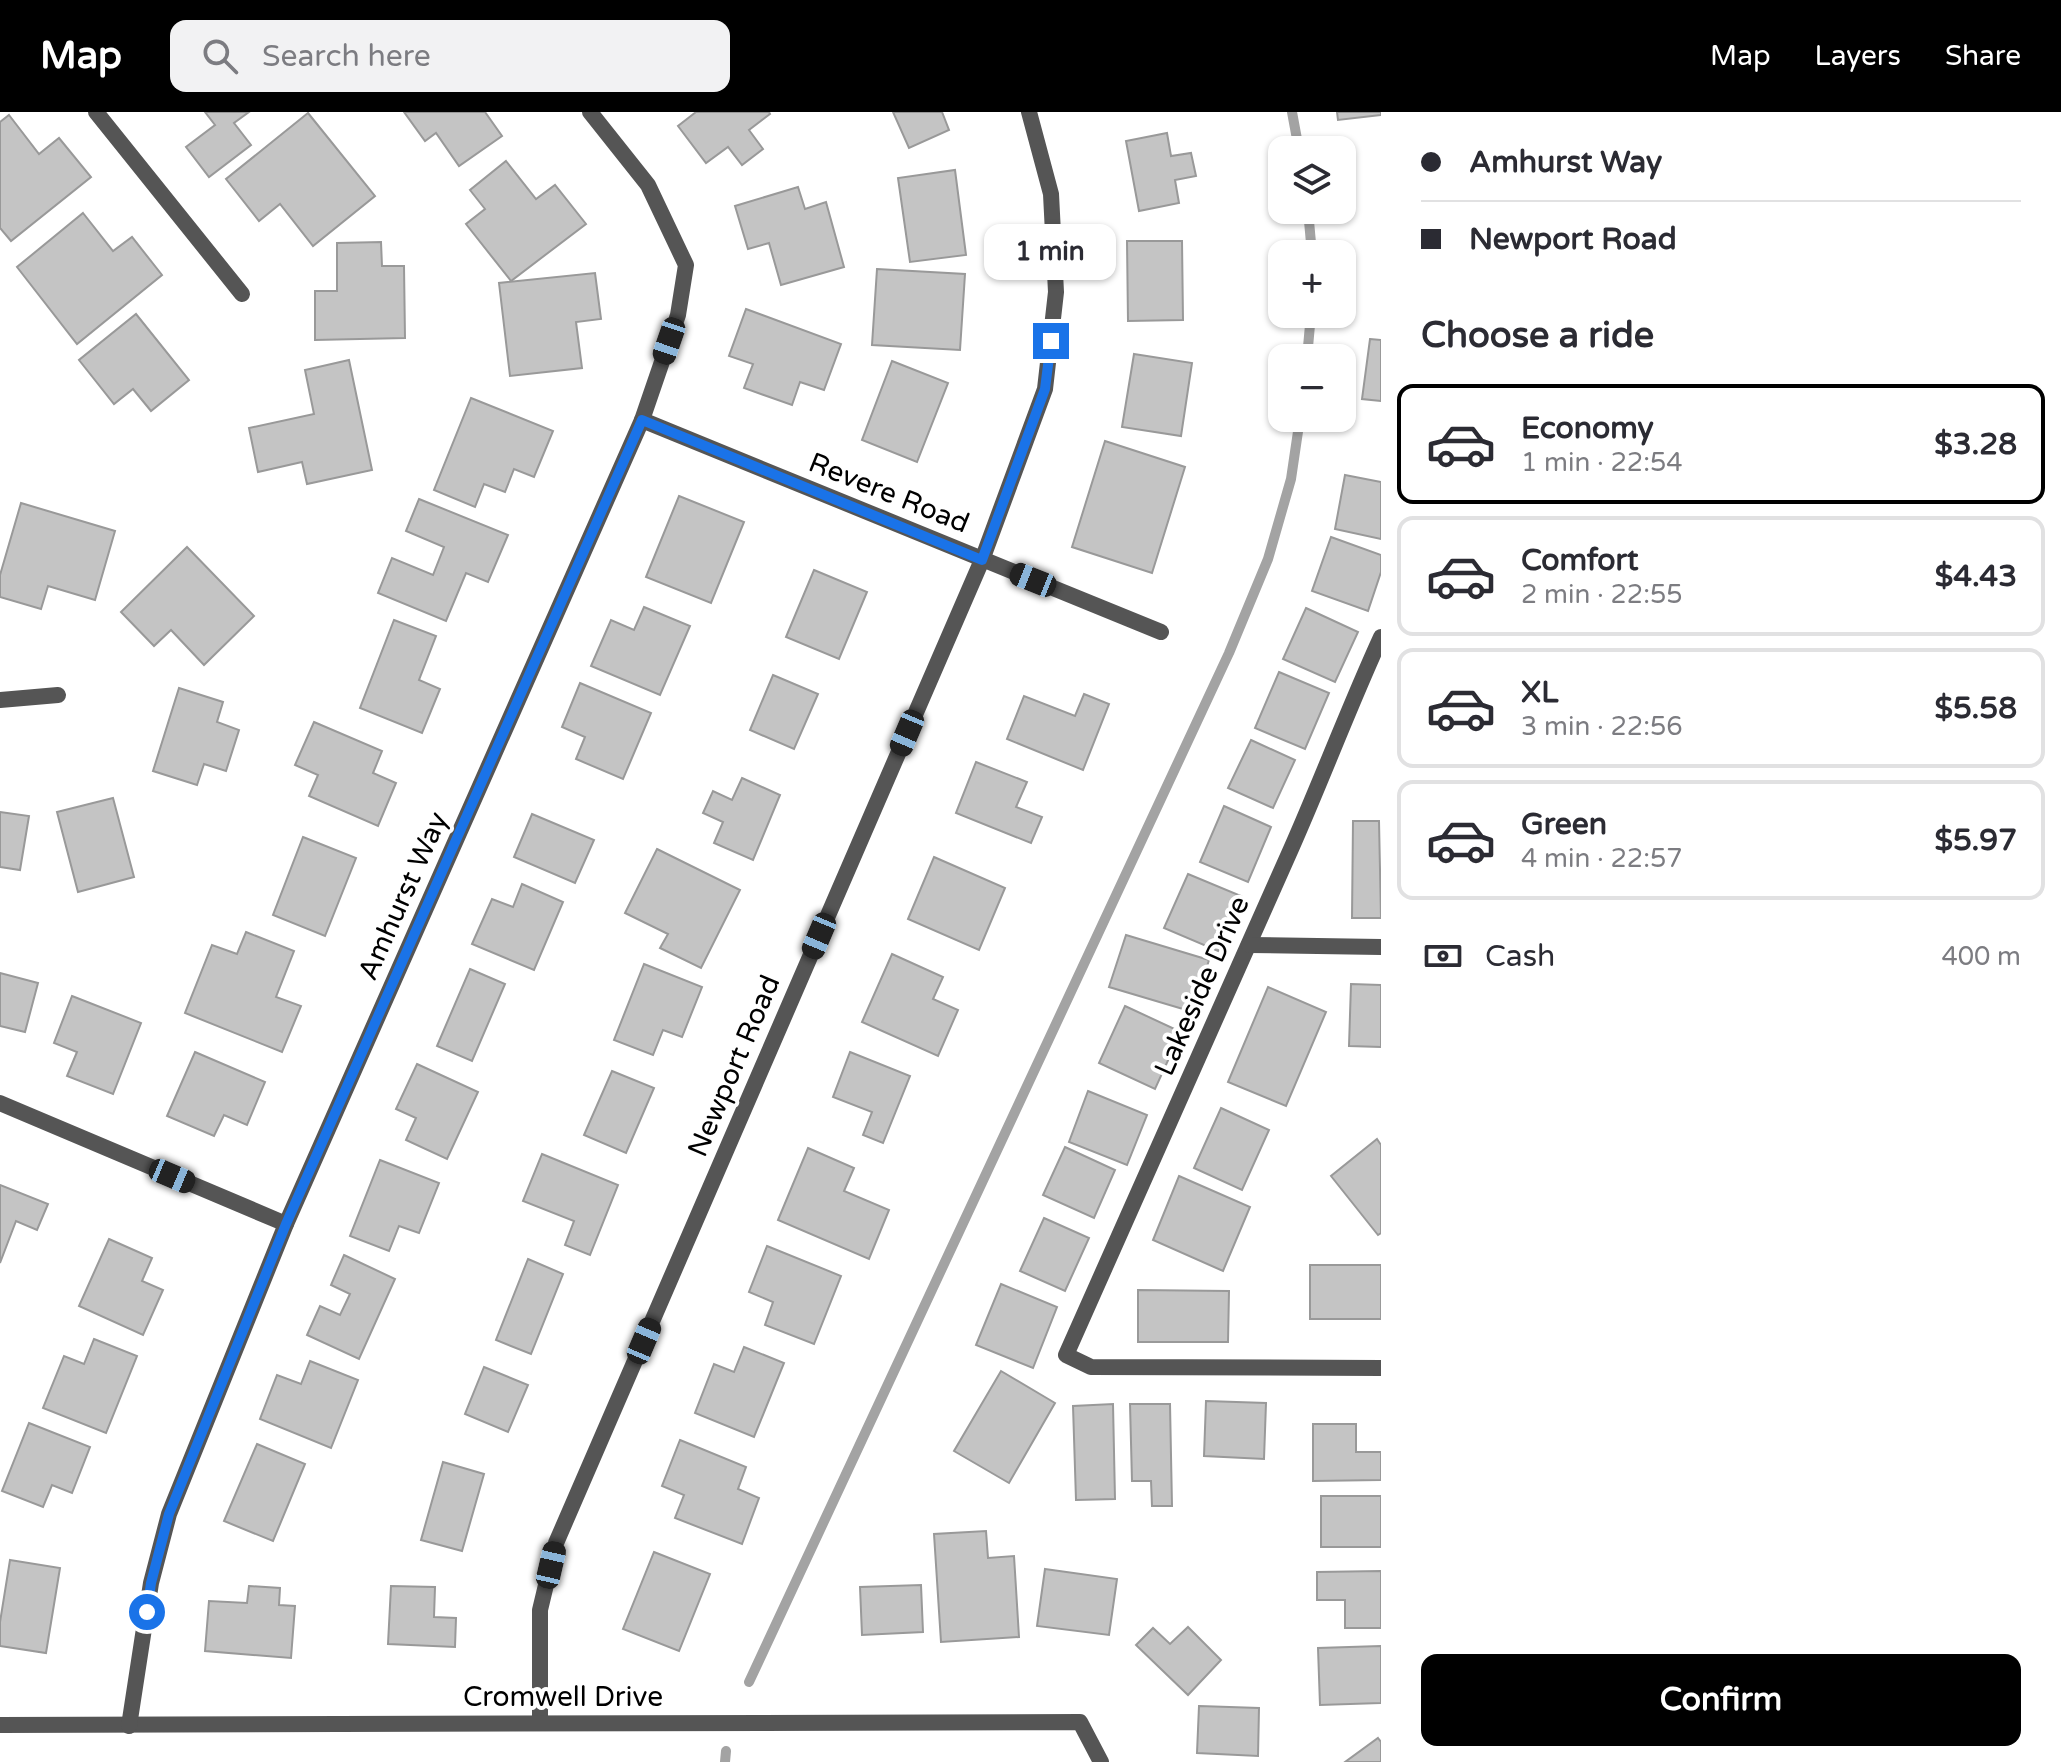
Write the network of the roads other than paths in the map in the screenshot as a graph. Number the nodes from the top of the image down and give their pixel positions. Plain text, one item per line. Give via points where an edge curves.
1 (96, 112) edge
2 (590, 112) edge
3 (1029, 112) edge
4 (242, 294) dead end
5 (642, 420) junction
6 (982, 560) junction
7 (1161, 632) dead end
8 (1381, 637) edge
9 (58, 695) dead end
10 (0, 700) edge
11 (1249, 945) junction
12 (1381, 947) edge
13 (0, 1103) edge
14 (286, 1224) junction
15 (1381, 1368) edge
16 (540, 1722) junction
17 (0, 1725) edge
18 (129, 1726) junction
19 (1101, 1762) edge

1 - 4 street
2 - 5 street, Amhurst Way via 648,185 686,265 678,315
3 - 6 street, Newport Road via 1051,194 1056,292 1045,389
5 - 6 street, Revere Road
5 - 14 street, Amhurst Way
6 - 7 street, Revere Road
6 - 16 street, Newport Road via 556,1543 540,1610
8 - 11 street, Lakeside Drive
9 - 10 street
11 - 12 street
11 - 15 street, Lakeside Drive via 1066,1355 1091,1367
13 - 14 street
14 - 18 street, Amhurst Way via 169,1514 151,1583
16 - 18 street, Cromwell Drive
16 - 19 street, Cromwell Drive via 1080,1722
17 - 18 street, Cromwell Drive

